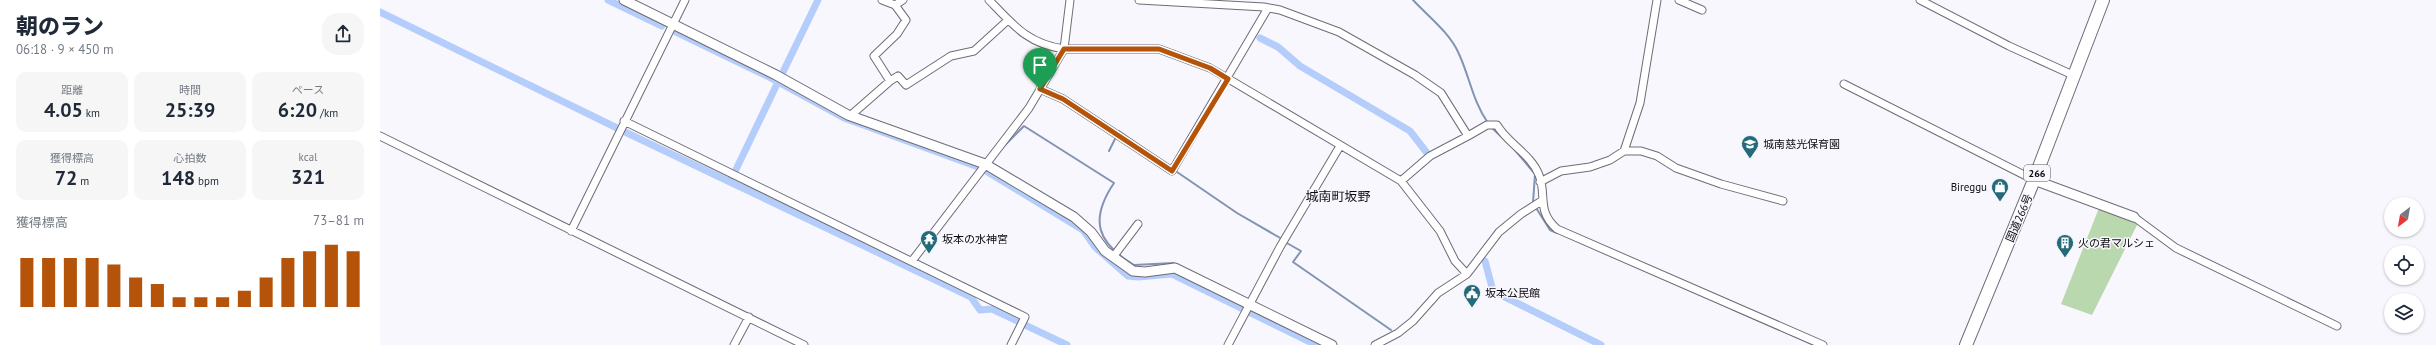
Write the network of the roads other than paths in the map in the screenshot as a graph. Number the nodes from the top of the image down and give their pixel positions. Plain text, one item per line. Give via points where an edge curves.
1 (624, 0) edge
2 (685, 0) edge
3 (882, 0) edge
4 (903, 0) edge
5 (989, 0) edge
6 (1070, 0) edge
7 (1139, 0) edge
8 (1268, 0) edge
9 (1656, 0) edge
10 (1680, 0) edge
11 (1920, 0) edge
12 (2103, 0) edge
13 (895, 5) junction
14 (1267, 8) junction
15 (1702, 10) dead end
16 (1008, 20) junction
17 (673, 24) junction
18 (1064, 49) junction
19 (2075, 76) junction
20 (1228, 79) junction
21 (890, 81) junction
22 (1844, 84) dead end
23 (1040, 89) junction
24 (850, 116) junction
25 (624, 121) junction
26 (380, 136) edge
27 (1468, 136) junction
28 (1340, 146) junction
29 (1624, 151) junction
30 (985, 164) junction
31 (2034, 180) junction
32 (1401, 181) junction
33 (1540, 182) junction
34 (1543, 200) junction
35 (1783, 201) dead end
36 (2134, 217) joint
37 (1138, 224) dead end
38 (571, 231) junction
39 (1113, 257) junction
40 (912, 261) junction
41 (1467, 274) junction
42 (1249, 305) junction
43 (749, 317) junction
44 (2337, 326) dead end
45 (734, 345) edge
46 (804, 345) edge
47 (1011, 345) edge
48 (1228, 345) edge
49 (1332, 345) edge
50 (1375, 345) edge
51 (1823, 345) edge
52 (1966, 345) edge

1 - 17 street
2 - 17 street
3 - 13 street
4 - 13 street
5 - 16 street
6 - 18 street
7 - 14 street
8 - 14 street
9 - 29 street via 1640,103
10 - 15 street
11 - 19 street via 2009,46
12 - 19 highway, 国道266号 / 266
13 - 21 street via 906,20 897,34 874,56
14 - 20 street
14 - 27 street via 1280,10 1339,32 1415,75 1441,92
16 - 18 street via 1035,42
16 - 21 street via 974,51 951,56 906,85 898,76
17 - 24 street
17 - 25 street
18 - 20 street via 1159,49 1210,68
18 - 23 street
19 - 31 highway, 国道266号 / 266
20 - 23 street via 1172,171 1063,99
20 - 28 street
21 - 24 street
22 - 31 street
23 - 30 street via 1029,108
24 - 30 street
25 - 38 street
25 - 40 street
26 - 38 street
27 - 32 street via 1430,156
27 - 33 street via 1488,125 1497,125 1517,145 1540,175
28 - 32 street
28 - 42 street
29 - 33 street via 1610,160 1561,171
29 - 35 street via 1658,156 1676,168 1706,179
30 - 39 street via 1074,217
30 - 40 street
31 - 36 street
31 - 52 highway, 国道266号 / 266
32 - 41 street via 1440,230 1455,261
33 - 34 street
34 - 41 street via 1499,232
34 - 51 street via 1551,224 1557,229
36 - 44 street via 2176,248
37 - 39 street
38 - 43 street
39 - 42 street via 1133,271 1175,268
40 - 47 street via 1024,317
41 - 50 street via 1438,293 1413,321 1398,333
42 - 48 street
42 - 49 street
43 - 45 street
43 - 46 street

